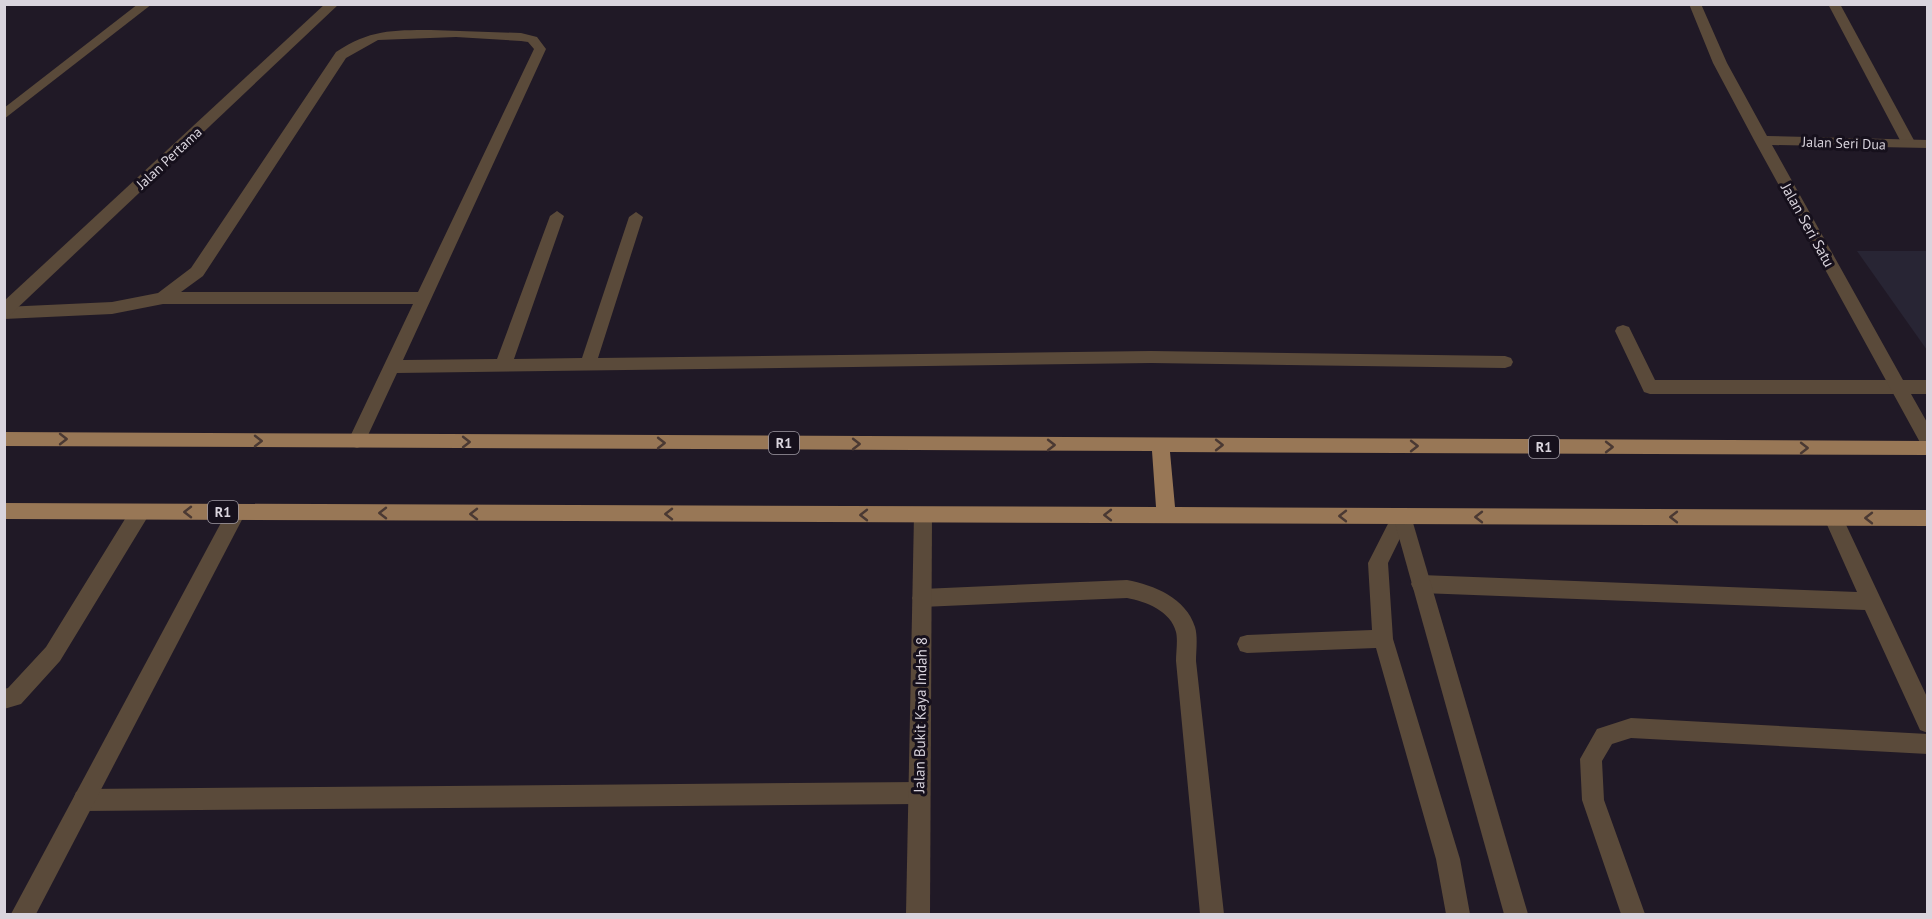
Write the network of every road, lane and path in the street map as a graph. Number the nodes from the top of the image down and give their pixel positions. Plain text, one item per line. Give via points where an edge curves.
1 (146, 4) edge
2 (333, 4) edge
3 (1695, 4) edge
4 (1834, 4) edge
5 (4, 115) edge
6 (1761, 140) junction
7 (1909, 144) junction
8 (1928, 144) edge
9 (557, 216) dead end
10 (636, 217) dead end
11 (163, 298) junction
12 (424, 298) junction
13 (4, 312) edge
14 (1623, 331) dead end
15 (1505, 362) dead end
16 (588, 364) junction
17 (503, 365) junction
18 (393, 366) junction
19 (1898, 387) junction
20 (1928, 387) edge
21 (4, 439) edge
22 (357, 441) junction
23 (1928, 441) edge
24 (1160, 445) junction
25 (1928, 448) edge
26 (4, 511) edge
27 (140, 512) junction
28 (237, 512) junction
29 (923, 515) junction
30 (1166, 515) junction
31 (1402, 516) junction
32 (1833, 518) junction
33 (1928, 518) edge
34 (1421, 584) junction
35 (922, 598) junction
36 (1872, 601) junction
37 (1383, 639) junction
38 (1247, 644) dead end
39 (4, 699) edge
40 (1928, 723) edge
41 (1928, 744) edge
42 (919, 793) junction
43 (84, 800) junction
44 (22, 915) edge
45 (918, 915) edge
46 (1212, 915) edge
47 (1458, 915) edge
48 (1515, 915) edge
49 (1633, 915) edge

1 - 5 street
2 - 13 street, Jalan Pertama
3 - 6 street, Jalan Seri Satu via 1720,63
4 - 7 street
6 - 7 street, Jalan Seri Dua
6 - 19 street, Jalan Seri Satu
7 - 8 street, Jalan Seri Dua
9 - 17 street
10 - 16 street
11 - 12 street
11 - 12 street via 197,272 341,55 363,40 380,35 532,39 540,49
11 - 13 street via 112,308
12 - 18 street
14 - 19 street via 1650,387
15 - 16 street via 1151,357
16 - 17 street
17 - 18 street
18 - 22 street
19 - 20 street
19 - 23 street, Jalan Seri Satu
21 -> 22 main road, R1
22 -> 24 main road, R1
24 -> 25 main road, R1
24 - 30 main road
26 - 27 main road, R1
28 -> 27 main road, R1
27 - 39 street via 53,654 14,697
29 -> 28 main road, R1
28 - 43 street
30 -> 29 main road, R1
29 - 35 street, Jalan Bukit Kaya Indah 8
31 -> 30 main road, R1
32 -> 31 main road, R1
31 - 34 street
31 - 37 street via 1378,562
33 -> 32 main road, R1
32 - 36 street
34 - 36 street
34 - 48 street
35 - 42 street, Jalan Bukit Kaya Indah 8
35 - 46 street via 1127,589 1149,593 1171,608 1186,629
36 - 40 street
37 - 38 street
37 - 47 street via 1448,859
41 - 49 street via 1631,728 1605,736 1591,759 1593,800
42 - 43 street
42 - 45 street, Jalan Bukit Kaya Indah 8
43 - 44 street

